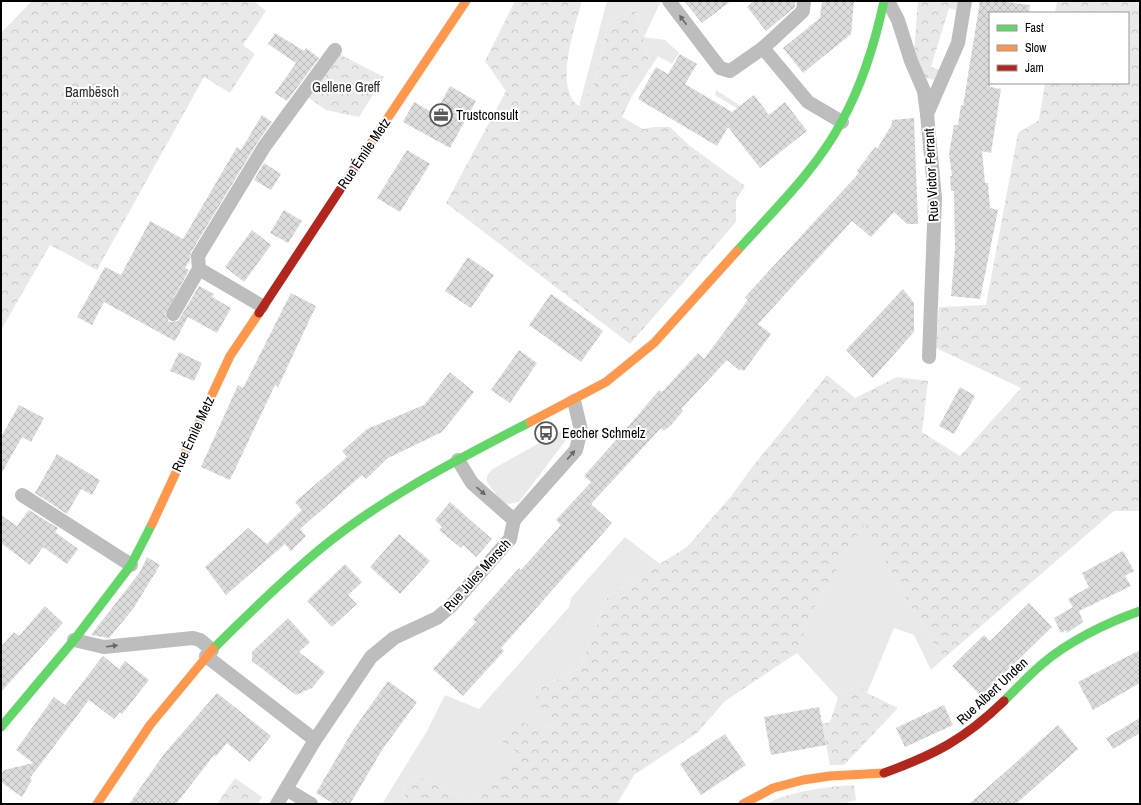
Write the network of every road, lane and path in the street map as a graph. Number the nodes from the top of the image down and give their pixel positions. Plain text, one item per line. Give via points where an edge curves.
1 (466, 1) edge
2 (669, 1) edge
3 (804, 1) edge
4 (884, 1) edge
5 (888, 1) edge
6 (965, 1) edge
7 (763, 48) junction
8 (335, 50) dead end
9 (927, 114) junction
10 (842, 122) junction
11 (199, 269) junction
12 (262, 306) junction
13 (174, 314) dead end
14 (929, 357) dead end
15 (574, 401) junction
16 (458, 460) junction
17 (22, 495) dead end
18 (514, 520) junction
19 (130, 565) junction
20 (1140, 611) edge
21 (74, 640) junction
22 (209, 653) junction
23 (1, 727) edge
24 (315, 740) junction
25 (286, 789) junction
26 (97, 804) edge
27 (277, 804) edge
28 (311, 804) edge
29 (743, 804) edge

1 - 12 main road, Rue Émile Metz
7 -> 2 street via 730,71 720,68
3 - 7 street via 803,11
4 - 10 main road via 876,40 866,69
5 - 9 street, Rue Victor Ferrant via 898,20 924,91
6 - 9 street via 958,43
7 - 10 street via 808,102
8 - 11 street via 264,147 198,256
9 - 14 street, Rue Victor Ferrant via 935,198
10 - 15 main road via 817,160 659,337 606,382
11 - 12 street
11 - 13 street
12 - 19 main road, Rue Émile Metz via 230,356
15 - 16 main road
18 -> 15 street via 576,450 581,430
16 -> 18 street via 472,483
16 - 22 main road via 381,505 320,549
17 - 19 street
18 - 24 street, Rue Jules Mersch via 510,539 451,606 437,618 394,638 371,657
19 - 21 main road, Rue Émile Metz
20 - 29 main road, Rue Albert Unden via 1084,636 1042,664 994,712 963,737 922,759 883,773 803,780 773,788
21 -> 22 street via 104,647 193,638 200,640
21 - 23 main road, Rue Émile Metz
22 - 24 street
22 - 26 main road via 150,725
24 - 25 street, Rue Jules Mersch
25 - 27 street, Rue Jules Mersch
25 - 28 street

